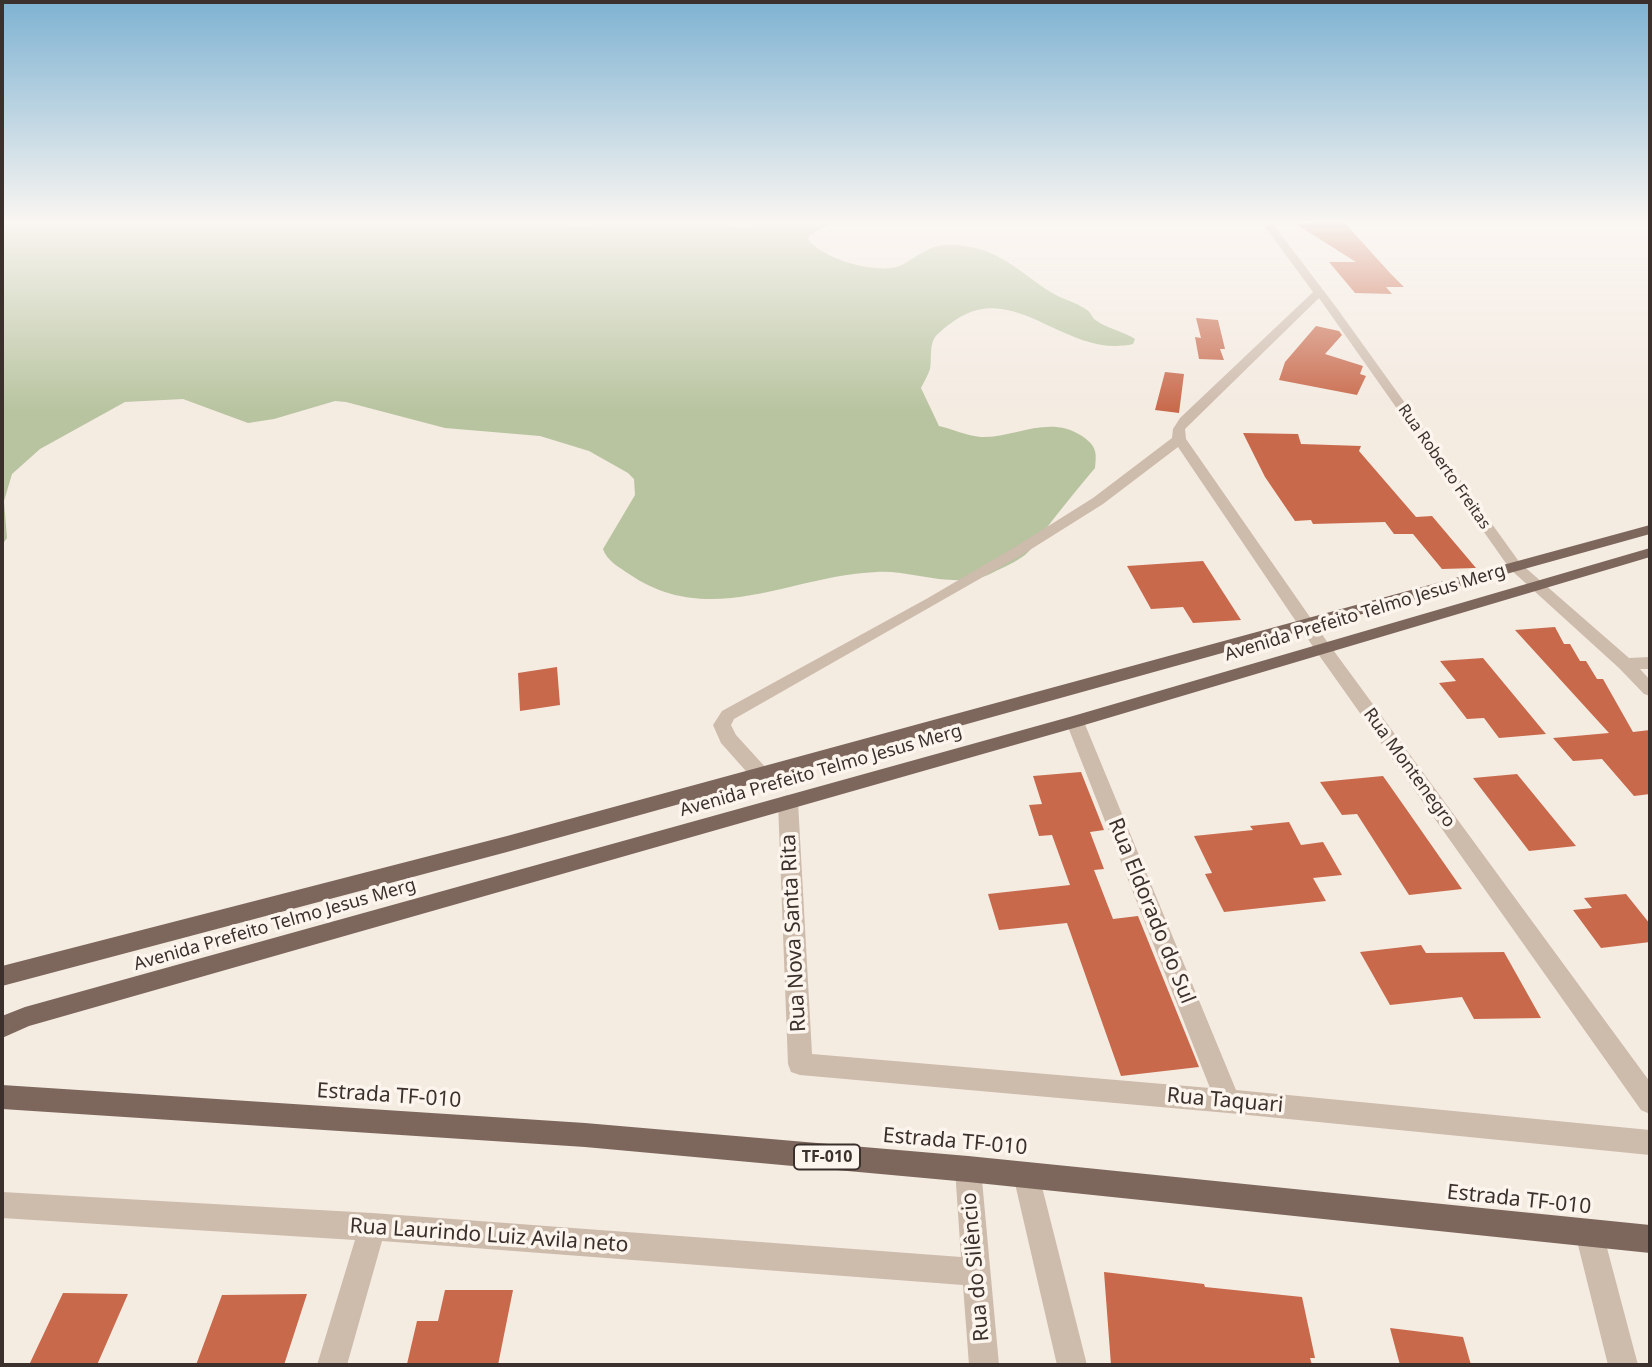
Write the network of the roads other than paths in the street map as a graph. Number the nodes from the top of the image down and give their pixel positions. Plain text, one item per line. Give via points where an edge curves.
1 (1313, 284) edge
2 (1319, 292) junction
3 (1179, 434) junction
4 (1650, 529) edge
5 (1650, 552) edge
6 (1515, 566) junction
7 (1534, 584) junction
8 (1307, 623) junction
9 (1322, 647) junction
10 (1650, 663) edge
11 (1625, 664) junction
12 (1650, 690) edge
13 (1075, 722) junction
14 (760, 774) junction
15 (788, 802) junction
16 (2, 976) edge
17 (2, 1027) edge
18 (800, 1064) joint
19 (2, 1097) edge
20 (1228, 1101) junction
21 (1650, 1102) edge
22 (1650, 1143) edge
23 (968, 1169) junction
24 (1026, 1175) junction
25 (2, 1205) edge
26 (372, 1227) junction
27 (1589, 1233) junction
28 (1650, 1239) edge
29 (976, 1272) junction
30 (332, 1365) edge
31 (984, 1365) edge
32 (1072, 1365) edge
33 (1623, 1365) edge

1 - 2 street, Rua Roberto Freitas
2 - 3 street
2 - 6 street, Rua Roberto Freitas
3 - 8 street, Rua Montenegro
3 - 14 street via 1098,501 1020,550 728,715 722,725 728,738
4 - 6 main road, Avenida Prefeito Telmo Jesus Merg
5 - 7 main road, Avenida Prefeito Telmo Jesus Merg
6 - 7 street, Rua Roberto Freitas
6 - 8 main road, Avenida Prefeito Telmo Jesus Merg
7 - 9 main road, Avenida Prefeito Telmo Jesus Merg
7 - 11 street, Rua Roberto Freitas
8 - 9 street, Rua Montenegro
8 - 14 main road, Avenida Prefeito Telmo Jesus Merg
9 - 13 main road, Avenida Prefeito Telmo Jesus Merg
9 - 21 street, Rua Montenegro
10 - 11 street
11 - 12 street, Rua Roberto Freitas
13 - 15 main road, Avenida Prefeito Telmo Jesus Merg
13 - 20 street, Rua Eldorado do Sul
14 - 16 main road, Avenida Prefeito Telmo Jesus Merg
15 - 17 main road, Avenida Prefeito Telmo Jesus Merg
15 - 18 street, Rua Nova Santa Rita
18 - 20 street, Rua Taquari
19 - 23 main road, Estrada TF-010 / TF-010 via 585,1135
20 - 22 street, Rua Taquari
23 - 24 main road, Estrada TF-010 / TF-010
23 - 29 street, Rua do Silêncio
24 - 27 main road, Estrada TF-010 / TF-010
24 - 32 street
25 - 26 street, Rua Laurindo Luiz Avila neto
26 - 29 street, Rua Laurindo Luiz Avila neto
26 - 30 street
27 - 28 main road, Estrada TF-010 / TF-010
27 - 33 street
29 - 31 street, Rua do Silêncio

